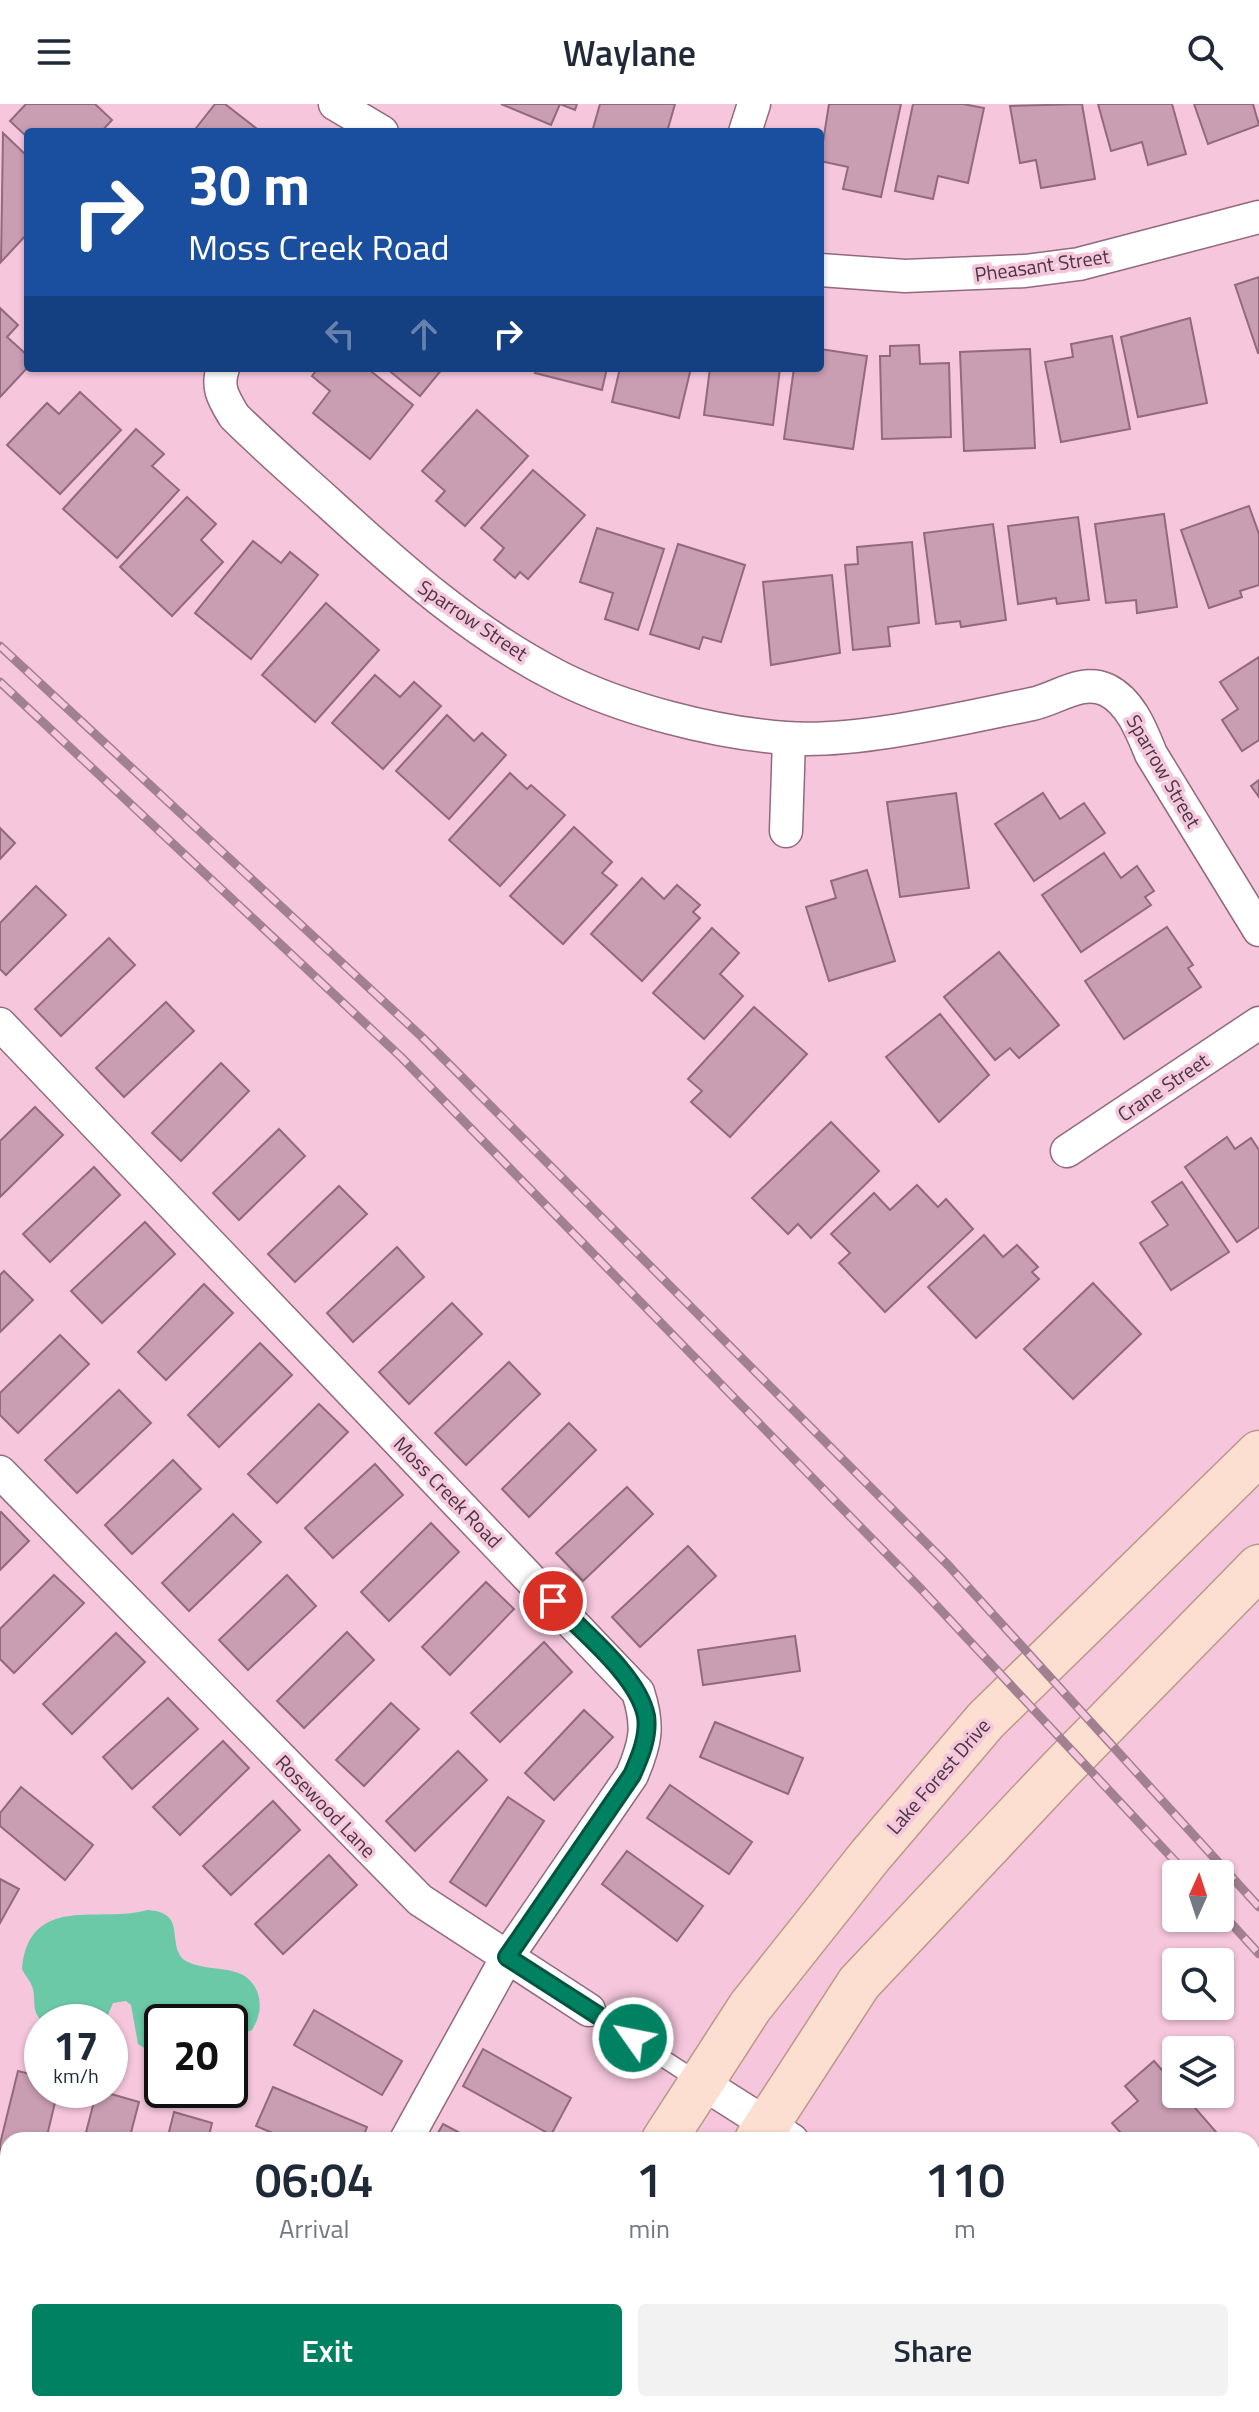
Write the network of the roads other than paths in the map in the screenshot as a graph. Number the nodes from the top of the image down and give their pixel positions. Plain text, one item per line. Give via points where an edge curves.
1 (335, 104) edge
2 (754, 104) edge
3 (375, 128) edge
4 (746, 128) edge
5 (1259, 217) edge
6 (824, 270) edge
7 (222, 381) edge
8 (789, 739) junction
9 (786, 831) dead end
10 (1259, 930) edge
11 (1259, 1023) edge
12 (0, 1024) edge
13 (1067, 1151) dead end
14 (1259, 1453) edge
15 (0, 1472) edge
16 (1259, 1567) edge
17 (507, 1957) junction
18 (589, 2010) joint
19 (699, 2081) junction
20 (410, 2132) edge
21 (669, 2132) edge
22 (768, 2132) edge
23 (774, 2132) edge

1 - 3 street
2 - 4 street
5 - 6 street, Pheasant Street via 1079,264 1025,271 905,276
7 - 8 street, Sparrow Street via 234,416 254,436 412,579 494,638 560,677 632,704 730,731
8 - 9 street
8 - 10 street, Sparrow Street via 861,734 978,714 1088,686 1108,691 1139,725 1151,754
11 - 13 street, Crane Street
12 - 17 street, Moss Creek Road via 638,1692 646,1718 644,1747 632,1775
14 - 19 main road, Lake Forest Drive via 986,1720 870,1856 750,2007
15 - 17 street, Rosewood Lane via 420,1900
16 - 23 main road via 859,1983
17 - 18 street, Rosewood Lane
17 - 20 street, Moss Creek Road
18 - 19 lane, Rosewood Lane
19 - 21 main road, Lake Forest Drive
19 - 22 street

